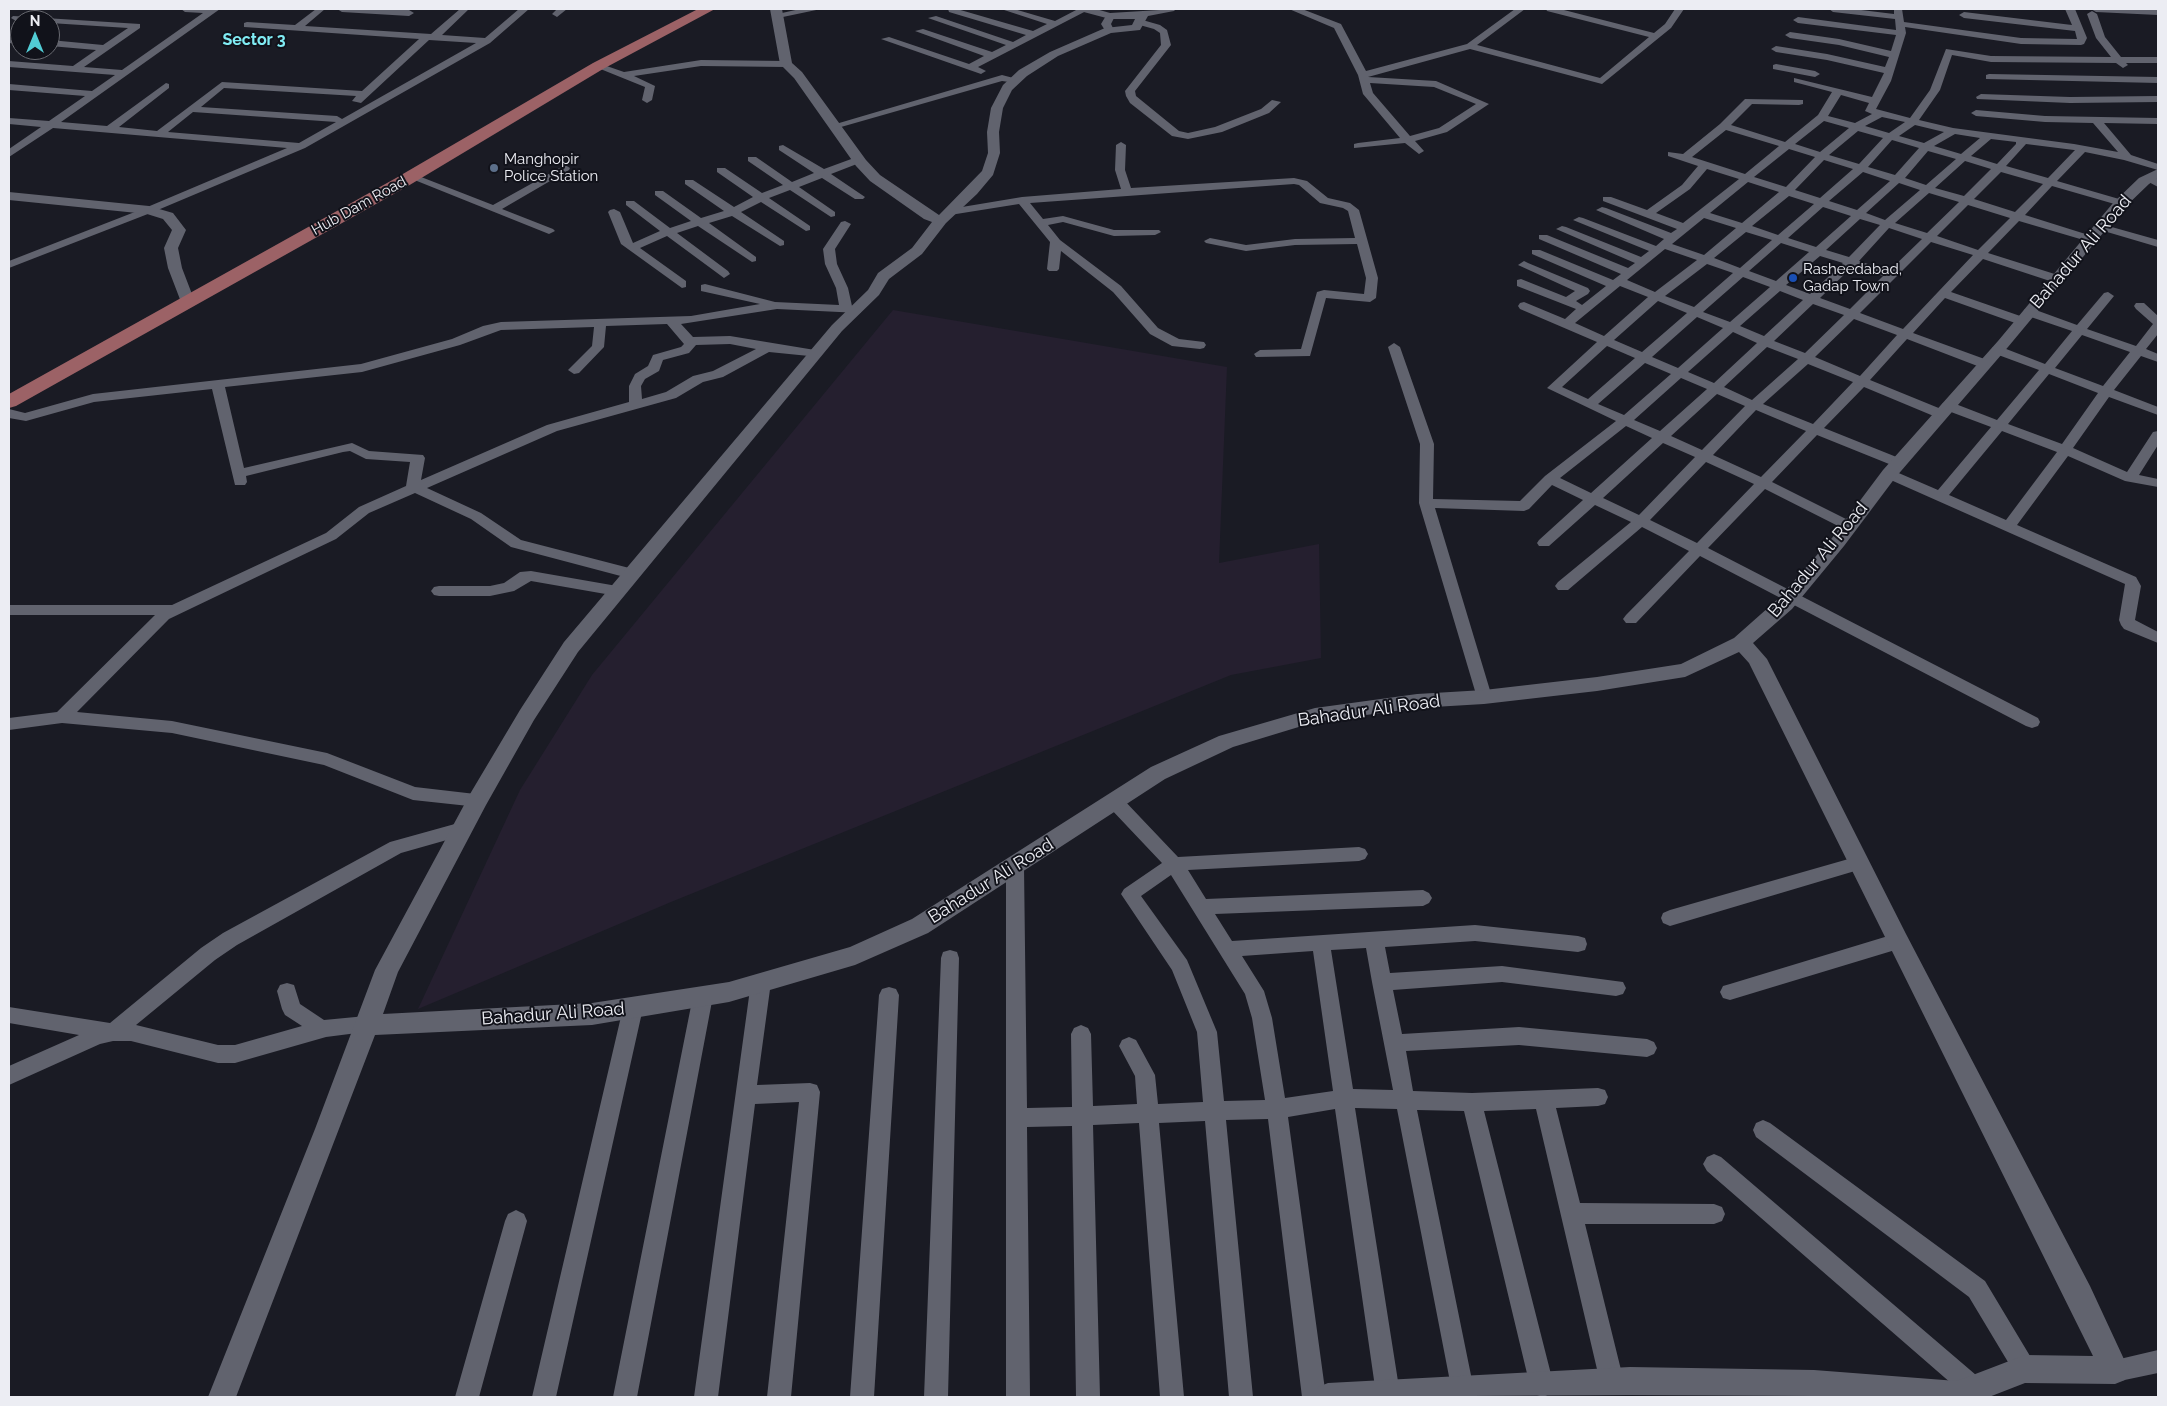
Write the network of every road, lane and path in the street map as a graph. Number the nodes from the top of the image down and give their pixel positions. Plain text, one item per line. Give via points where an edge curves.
1 (185, 9) edge
2 (321, 9) edge
3 (342, 9) edge
4 (465, 9) edge
5 (524, 9) edge
6 (708, 9) edge
7 (816, 9) edge
8 (1004, 9) edge
9 (1084, 9) edge
10 (1170, 9) edge
11 (1294, 9) edge
12 (1521, 9) edge
13 (1550, 9) edge
14 (1679, 9) edge
15 (1833, 9) edge
16 (2016, 9) edge
17 (2070, 9) edge
18 (213, 10) edge
19 (952, 10) edge
20 (2111, 10) edge
21 (2158, 10) edge
22 (412, 11) edge
23 (777, 12) edge
24 (2094, 12) edge
25 (1964, 15) dead end
26 (933, 18) dead end
27 (1141, 18) junction
28 (1798, 20) dead end
29 (60, 21) edge
30 (1900, 21) edge
31 (2018, 22) junction
32 (1110, 23) junction
33 (1056, 24) junction
34 (247, 25) dead end
35 (296, 28) junction
36 (2079, 29) junction
37 (920, 31) dead end
38 (384, 34) junction
39 (1966, 34) junction
40 (1035, 35) junction
41 (1790, 35) dead end
42 (1657, 36) junction
43 (1989, 36) junction
44 (431, 37) junction
45 (886, 39) dead end
46 (487, 41) junction
47 (60, 44) edge
48 (1014, 45) junction
49 (1470, 46) junction
50 (106, 48) junction
51 (1776, 49) dead end
52 (1965, 54) junction
53 (1894, 55) junction
54 (993, 56) junction
55 (1827, 57) junction
56 (1991, 59) junction
57 (2117, 60) junction
58 (2158, 60) edge
59 (9, 64) edge
60 (786, 64) junction
61 (598, 66) junction
62 (970, 67) junction
63 (1776, 67) dead end
64 (75, 69) junction
65 (1889, 71) junction
66 (124, 72) junction
67 (625, 75) junction
68 (1989, 77) junction
69 (1363, 78) junction
70 (1009, 79) junction
71 (1797, 80) dead end
72 (2139, 80) junction
73 (2158, 80) edge
74 (166, 86) dead end
75 (9, 87) edge
76 (1838, 90) junction
77 (94, 94) junction
78 (364, 94) junction
79 (1980, 96) junction
80 (2158, 98) edge
81 (647, 100) dead end
82 (1876, 101) junction
83 (1276, 102) dead end
84 (1799, 102) dead end
85 (192, 109) junction
86 (1976, 113) junction
87 (1880, 114) junction
88 (1822, 117) junction
89 (337, 119) junction
90 (9, 121) edge
91 (2098, 121) junction
92 (2158, 121) edge
93 (1912, 122) junction
94 (50, 125) junction
95 (834, 126) junction
96 (1724, 126) junction
97 (1856, 127) junction
98 (109, 130) junction
99 (1953, 131) junction
100 (159, 134) junction
101 (1969, 134) junction
102 (1988, 136) junction
103 (1890, 137) junction
104 (314, 139) junction
105 (1407, 140) junction
106 (2021, 140) junction
107 (1121, 145) dead end
108 (301, 146) junction
109 (1358, 146) dead end
110 (1787, 146) junction
111 (1926, 146) junction
112 (783, 148) dead end
113 (2082, 149) junction
114 (1419, 152) dead end
115 (9, 154) edge
116 (1672, 154) dead end
117 (1822, 156) junction
118 (1685, 158) junction
119 (1964, 158) junction
120 (2128, 158) junction
121 (752, 159) dead end
122 (858, 160) junction
123 (1705, 164) junction
124 (565, 168) dead end
125 (1861, 168) junction
126 (1999, 168) junction
127 (722, 170) dead end
128 (824, 173) junction
129 (2156, 175) edge
130 (412, 177) junction
131 (1747, 178) junction
132 (1898, 178) junction
133 (689, 182) dead end
134 (2052, 183) junction
135 (790, 186) junction
136 (1930, 188) junction
137 (1789, 190) junction
138 (1127, 192) junction
139 (659, 193) dead end
140 (9, 196) edge
141 (762, 197) junction
142 (860, 197) dead end
143 (1607, 199) dead end
144 (1022, 200) junction
145 (1966, 200) junction
146 (1822, 201) junction
147 (630, 203) dead end
148 (2122, 203) junction
149 (149, 210) junction
150 (494, 210) junction
151 (1602, 210) dead end
152 (614, 212) dead end
153 (732, 212) junction
154 (1858, 213) junction
155 (830, 214) dead end
156 (1648, 214) junction
157 (1703, 214) junction
158 (946, 216) junction
159 (2017, 216) junction
160 (1579, 220) dead end
161 (700, 221) junction
162 (1040, 223) junction
163 (845, 224) dead end
164 (1888, 224) junction
165 (1745, 227) junction
166 (806, 228) dead end
167 (1685, 228) junction
168 (1562, 229) dead end
169 (549, 231) dead end
170 (668, 232) junction
171 (1155, 232) dead end
172 (2096, 233) junction
173 (1930, 237) junction
174 (1543, 238) dead end
175 (1780, 238) junction
176 (1210, 241) dead end
177 (1360, 241) junction
178 (1056, 242) junction
179 (780, 243) dead end
180 (1664, 244) junction
181 (2158, 244) edge
182 (632, 247) junction
183 (1819, 250) junction
184 (1536, 252) dead end
185 (1980, 254) junction
186 (752, 259) dead end
187 (1706, 259) junction
188 (1643, 262) junction
189 (1851, 262) junction
190 (9, 265) edge
191 (1524, 265) dead end
192 (1053, 269) dead end
193 (1740, 273) junction
194 (724, 274) dead end
195 (1891, 275) junction
196 (2057, 279) junction
197 (1621, 280) junction
198 (682, 284) dead end
199 (1521, 284) dead end
200 (1777, 286) junction
201 (705, 288) dead end
202 (1943, 293) junction
203 (1658, 295) junction
204 (2108, 296) dead end
205 (1811, 300) junction
206 (188, 302) junction
207 (1567, 302) junction
208 (777, 305) junction
209 (1524, 306) dead end
210 (2140, 306) dead end
211 (851, 309) junction
212 (1585, 309) junction
213 (1696, 311) junction
214 (1851, 315) junction
215 (2025, 317) junction
216 (670, 320) junction
217 (600, 322) junction
218 (2158, 322) edge
219 (1566, 324) junction
220 (1733, 326) junction
221 (2158, 326) edge
222 (2080, 330) junction
223 (1905, 335) junction
224 (690, 341) junction
225 (1606, 341) junction
226 (1766, 341) junction
227 (1200, 346) dead end
228 (1394, 347) dead end
229 (772, 348) junction
230 (2139, 351) junction
231 (815, 354) junction
232 (1260, 354) dead end
233 (1643, 357) junction
234 (1991, 357) junction
235 (1807, 358) junction
236 (2158, 358) edge
237 (2046, 369) junction
238 (574, 370) dead end
239 (1679, 373) junction
240 (1862, 382) junction
241 (218, 385) junction
242 (1715, 389) junction
243 (2106, 391) junction
244 (9, 402) edge
245 (636, 403) junction
246 (1590, 404) junction
247 (1754, 405) junction
248 (1945, 410) junction
249 (2158, 411) edge
250 (9, 413) edge
251 (1626, 420) junction
252 (2000, 426) junction
253 (1814, 429) junction
254 (2158, 435) edge
255 (1661, 436) junction
256 (2065, 450) junction
257 (1705, 456) junction
258 (1894, 468) junction
259 (2130, 478) junction
260 (1550, 479) junction
261 (1763, 483) junction
262 (2158, 483) edge
263 (413, 487) junction
264 (1941, 496) junction
265 (1592, 499) junction
266 (1426, 503) junction
267 (1641, 521) junction
268 (1849, 526) junction
269 (2008, 526) junction
270 (1544, 543) dead end
271 (1698, 550) junction
272 (632, 574) junction
273 (1563, 586) dead end
274 (439, 591) dead end
275 (617, 591) junction
276 (1792, 596) junction
277 (9, 610) edge
278 (174, 610) junction
279 (1631, 620) dead end
280 (2158, 638) edge
281 (1741, 643) junction
282 (1484, 697) junction
283 (62, 718) junction
284 (2032, 722) dead end
285 (9, 724) edge
286 (478, 800) junction
287 (1115, 802) junction
288 (462, 829) junction
289 (1359, 854) dead end
290 (1859, 863) junction
291 (1174, 864) junction
292 (1015, 867) junction
293 (1423, 898) dead end
294 (1201, 907) junction
295 (1670, 918) dead end
296 (1374, 941) junction
297 (1898, 941) junction
298 (1578, 944) dead end
299 (1321, 945) junction
300 (1228, 949) junction
301 (950, 958) dead end
302 (762, 982) junction
303 (1382, 982) junction
304 (1616, 988) dead end
305 (287, 991) dead end
306 (1730, 992) dead end
307 (889, 995) dead end
308 (703, 996) junction
309 (633, 1008) junction
310 (9, 1015) edge
311 (366, 1025) junction
312 (322, 1029) junction
313 (113, 1032) junction
314 (1082, 1034) dead end
315 (1394, 1043) junction
316 (1129, 1046) dead end
317 (1646, 1048) dead end
318 (9, 1076) edge
319 (746, 1095) junction
320 (1598, 1097) dead end
321 (1346, 1098) junction
322 (1544, 1099) junction
323 (1406, 1101) junction
324 (1472, 1102) junction
325 (1277, 1109) junction
326 (1214, 1111) junction
327 (1147, 1114) junction
328 (1083, 1116) junction
329 (1016, 1118) junction
330 (1763, 1130) dead end
331 (1714, 1164) dead end
332 (1571, 1213) junction
333 (1714, 1214) dead end
334 (516, 1221) dead end
335 (2158, 1362) edge
336 (2025, 1369) junction
337 (2115, 1370) junction
338 (1625, 1387) edge
339 (1975, 1388) junction
340 (1552, 1389) edge
341 (1711, 1390) edge
342 (1828, 1391) edge
343 (1472, 1392) edge
344 (1400, 1395) edge
345 (222, 1397) edge
346 (467, 1397) edge
347 (544, 1397) edge
348 (625, 1397) edge
349 (706, 1397) edge
350 (779, 1397) edge
351 (862, 1397) edge
352 (936, 1397) edge
353 (1018, 1397) edge
354 (1088, 1397) edge
355 (1172, 1397) edge
356 (1240, 1397) edge
357 (1314, 1397) edge
358 (1328, 1397) edge

1 - 18 street
2 - 35 street
3 - 22 street
4 - 44 street
5 - 46 street
6 - 61 main road, Hub Dam Road
7 - 23 street
8 - 33 street
9 - 32 street
9 - 33 street
10 - 27 street
11 - 69 street via 1338,26
12 - 49 street
13 - 42 street
14 - 42 street
15 - 30 street
16 - 31 street
17 - 36 street
18 - 66 street
19 - 40 street
20 - 21 street
20 - 24 street
22 - 38 street
23 - 60 street
24 - 57 street via 2101,38
25 - 31 street
26 - 48 street
27 - 32 street via 1136,28
27 - 83 street via 1164,32 1166,44 1130,91 1131,96 1176,134 1188,136 1218,130 1265,111
28 - 30 street
29 - 50 street via 137,26
30 - 39 street
30 - 53 street
31 - 36 street
32 - 70 street
33 - 40 street
34 - 35 street
35 - 38 street
36 - 43 street via 2081,42 2021,41
37 - 54 street
38 - 44 street
39 - 43 street
39 - 52 street
40 - 48 street
41 - 53 street
42 - 49 street via 1602,81
43 - 56 street
44 - 46 street
44 - 78 street
45 - 62 street
46 - 104 street
47 - 50 street
48 - 54 street
49 - 69 street
50 - 64 street
51 - 55 street
52 - 56 street
52 - 93 street via 1949,51 1935,90
53 - 65 street
54 - 62 street
55 - 63 street via 1824,76
55 - 65 street
56 - 57 street
56 - 68 street
57 - 58 street
57 - 72 street
59 - 64 street
60 - 67 street via 701,63
60 - 95 street via 798,75
61 - 67 street
61 - 130 main road, Hub Dam Road
62 - 70 street
64 - 66 street
65 - 82 street
66 - 77 street
67 - 81 street via 650,86
68 - 72 street
68 - 79 street
69 - 105 street via 1368,94
69 - 105 street via 1436,84 1484,104 1443,130
70 - 95 street
70 - 158 street via 996,108 994,153 988,172
71 - 76 street
72 - 73 street
72 - 80 street
74 - 98 street
75 - 77 street
76 - 82 street
76 - 88 street
77 - 94 street
78 - 85 street via 222,85
78 - 89 street
79 - 80 street via 2070,100
79 - 86 street
82 - 87 street via 1870,111
84 - 96 street via 1749,101
85 - 89 street
85 - 100 street
86 - 91 street
86 - 101 street
87 - 93 street
87 - 97 street
88 - 97 street
88 - 110 street
89 - 104 street
90 - 94 street
91 - 92 street
91 - 120 street
93 - 99 street
93 - 103 street
94 - 98 street
94 - 115 street
95 - 122 street
96 - 110 street
96 - 118 street
97 - 103 street
97 - 117 street
98 - 100 street
99 - 101 street
99 - 111 street
100 - 108 street
101 - 102 street
102 - 106 street
102 - 119 street
103 - 111 street
103 - 125 street
104 - 108 street
105 - 109 street
105 - 114 street
106 - 113 street
106 - 126 street via 2021,146
107 - 138 street via 1120,170
108 - 149 street
110 - 117 street
110 - 131 street
111 - 119 street
111 - 132 street
112 - 128 street
113 - 120 street
113 - 134 street
116 - 118 street
117 - 125 street
117 - 137 street
118 - 123 street
119 - 126 street
119 - 136 street
120 - 129 street
121 - 135 street
122 - 128 street
122 - 158 street via 875,178 929,216
123 - 131 street
123 - 156 street via 1686,187
124 - 150 street
125 - 132 street
125 - 146 street
126 - 134 street
126 - 145 street
127 - 141 street
128 - 135 street
128 - 142 street
129 - 148 street, Bahadur Ali Road
130 - 150 street
130 - 206 main road, Hub Dam Road
131 - 137 street
131 - 157 street
132 - 136 street
132 - 154 street
133 - 153 street
134 - 148 street
134 - 159 street
135 - 141 street
135 - 155 street
136 - 145 street
136 - 164 street
137 - 146 street
137 - 165 street
138 - 144 street
138 - 177 street via 1298,182 1324,201 1350,207
139 - 161 street
140 - 149 street
141 - 153 street
141 - 166 street
143 - 156 street
144 - 158 street
144 - 162 street
145 - 159 street
145 - 173 street
146 - 154 street
146 - 175 street
147 - 170 street
148 - 172 street, Bahadur Ali Road
149 - 190 street
149 - 206 street via 168,216 179,230 172,248 175,268
150 - 169 street
151 - 180 street
152 - 182 street via 627,244
153 - 161 street
153 - 179 street
154 - 164 street
154 - 183 street
156 - 167 street
157 - 165 street
157 - 167 street
158 - 211 street via 917,250 883,276 874,292
159 - 172 street
159 - 185 street
160 - 180 street
161 - 170 street
161 - 186 street
162 - 171 street via 1063,220 1114,233
162 - 178 street
163 - 211 street via 829,249 831,264
164 - 173 street
164 - 189 street
165 - 175 street
165 - 187 street
167 - 180 street
168 - 188 street
170 - 182 street
170 - 194 street
172 - 181 street
172 - 196 street, Bahadur Ali Road
173 - 185 street
173 - 195 street
174 - 197 street
175 - 183 street
175 - 193 street
176 - 177 street via 1246,248 1301,242
177 - 232 street via 1372,278 1370,298 1321,295 1306,353
178 - 192 street
178 - 227 street via 1117,289 1154,331 1182,344
180 - 187 street
180 - 188 street
182 - 198 street
183 - 189 street
183 - 200 street
184 - 197 street
185 - 196 street
185 - 202 street
187 - 193 street
187 - 203 street
188 - 197 street
189 - 195 street
189 - 205 street
191 - 207 street via 1584,291
193 - 200 street
193 - 213 street
195 - 214 street
196 - 215 street, Bahadur Ali Road
197 - 203 street
197 - 212 street
199 - 207 street
200 - 205 street
200 - 220 street
201 - 208 street
202 - 215 street
202 - 223 street
203 - 213 street
203 - 225 street
204 - 222 street
205 - 214 street
205 - 226 street
206 - 244 main road, Hub Dam Road
207 - 212 street
208 - 211 street
208 - 216 street via 700,319
209 - 219 street
210 - 218 street
211 - 231 street
212 - 219 street
213 - 220 street
213 - 233 street
214 - 223 street
214 - 235 street
215 - 222 street
215 - 234 street, Bahadur Ali Road
216 - 217 street
216 - 224 street
217 - 238 street via 598,347
217 - 241 street via 501,326 362,368
219 - 225 street
220 - 226 street
220 - 239 street
221 - 230 street
222 - 230 street
222 - 237 street
223 - 234 street
223 - 240 street
224 - 229 street via 730,340
224 - 245 street via 685,350 658,358 652,371 640,377 635,390
225 - 233 street
225 - 246 street via 1552,388
226 - 235 street
226 - 242 street
228 - 266 street via 1428,444
229 - 231 street
229 - 245 street via 718,374 702,377 671,395
230 - 236 street
230 - 243 street
231 - 272 street
233 - 239 street
233 - 246 street
234 - 237 street
234 - 248 street, Bahadur Ali Road
235 - 240 street
235 - 247 street
237 - 243 street
237 - 252 street
239 - 242 street
239 - 251 street
240 - 248 street
240 - 253 street
241 - 250 street via 94,398 26,417
241 - 263 street via 239,478 352,447 366,455 418,458
242 - 247 street
242 - 255 street
243 - 249 street
243 - 256 street
245 - 263 street via 552,428
246 - 251 street
247 - 253 street
247 - 257 street
248 - 252 street
248 - 258 street, Bahadur Ali Road
251 - 255 street
251 - 260 street
252 - 256 street
252 - 264 street
253 - 258 street
253 - 261 street
254 - 259 street
255 - 257 street
255 - 265 street
256 - 259 street
256 - 269 street
257 - 261 street
257 - 267 street
258 - 264 street
258 - 268 street, Bahadur Ali Road
259 - 262 street
260 - 265 street
260 - 266 street via 1524,506
261 - 268 street
261 - 271 street
263 - 272 street via 476,516 516,544
263 - 278 street via 359,513 331,536
264 - 269 street
265 - 267 street
265 - 270 street
266 - 282 street
267 - 271 street
267 - 273 street
268 - 276 street, Bahadur Ali Road
269 - 280 street via 2131,581 2129,625
271 - 276 street
271 - 279 street
272 - 275 street
274 - 275 street via 495,590 531,576
275 - 286 street via 570,647
276 - 281 street, Bahadur Ali Road
276 - 284 street
277 - 278 street
278 - 283 street via 158,619
281 - 282 street, Bahadur Ali Road via 1685,670
281 - 290 street via 1757,659
282 - 287 street, Bahadur Ali Road via 1417,701 1298,720 1226,741 1158,773
283 - 285 street
283 - 286 street via 172,727 327,759 413,793
286 - 288 street
287 - 291 street
287 - 292 street, Bahadur Ali Road
288 - 311 street via 387,970
288 - 313 street via 396,847 230,939
289 - 291 street
290 - 295 street
290 - 297 street
291 - 294 street
291 - 326 street via 1130,894 1180,966 1207,1032
292 - 302 street, Bahadur Ali Road via 920,926 855,955
292 - 329 street
293 - 294 street
294 - 300 street
296 - 298 street via 1475,933
296 - 299 street
296 - 303 street
297 - 306 street
297 - 337 street
299 - 300 street
299 - 321 street
300 - 325 street via 1254,991 1262,1018
301 - 352 street
302 - 308 street, Bahadur Ali Road
302 - 319 street
303 - 304 street via 1502,974
303 - 315 street
305 - 312 street via 292,1009
307 - 351 street
308 - 309 street, Bahadur Ali Road
308 - 348 street
309 - 311 street, Bahadur Ali Road via 592,1014
309 - 347 street
310 - 313 street
311 - 312 street
311 - 345 street
312 - 313 street via 235,1054 218,1054 131,1032
313 - 318 street via 97,1036
314 - 328 street
315 - 317 street via 1519,1036
315 - 323 street
316 - 327 street via 1145,1075
319 - 349 street
319 - 350 street via 810,1092
320 - 322 street
321 - 323 street
321 - 325 street
321 - 344 street
322 - 324 street
322 - 332 street
323 - 324 street
323 - 343 street
324 - 340 street
325 - 326 street
325 - 357 street
326 - 327 street
326 - 356 street
327 - 328 street
327 - 355 street
328 - 329 street
328 - 354 street
329 - 353 street
330 - 336 street via 1977,1289
331 - 339 street
332 - 333 street
332 - 338 street
334 - 346 street
335 - 337 street
336 - 337 street
336 - 339 street
338 - 340 street
338 - 341 street
339 - 342 street via 1957,1395
340 - 343 street
341 - 342 street
343 - 344 street
344 - 358 street

